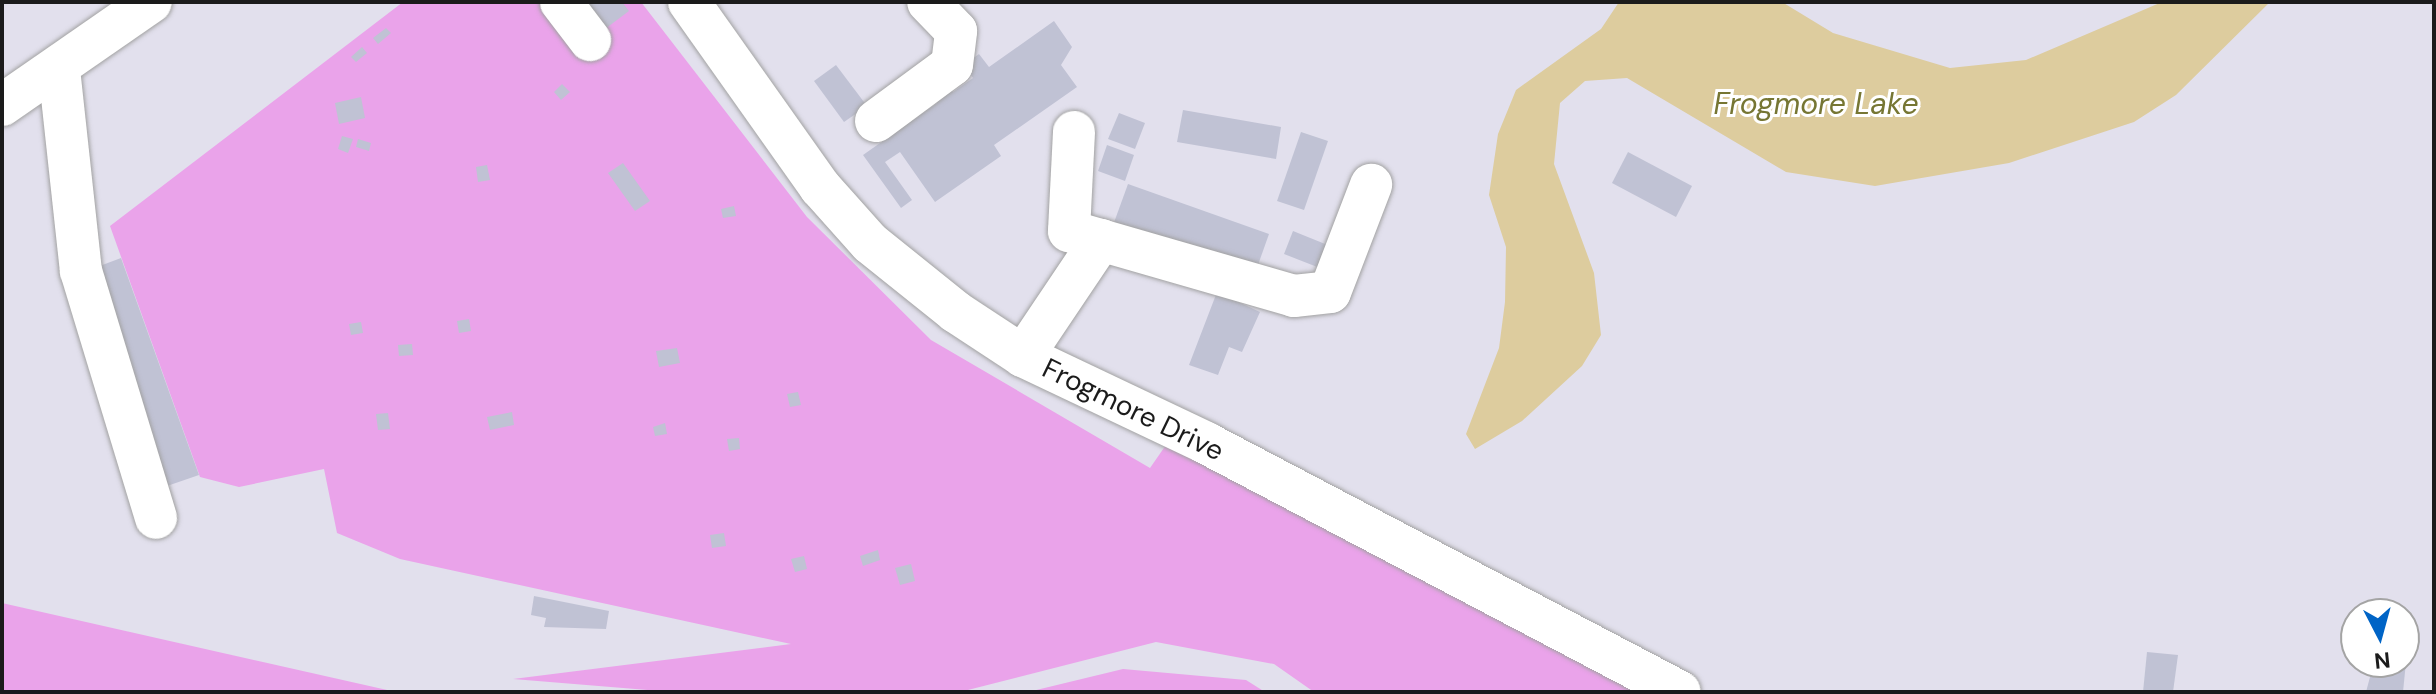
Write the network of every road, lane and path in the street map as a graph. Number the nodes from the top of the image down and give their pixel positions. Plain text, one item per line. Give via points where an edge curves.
1 (151, 2) edge
2 (561, 2) edge
3 (944, 7) edge
4 (704, 8) edge
5 (590, 40) dead end
6 (59, 69) junction
7 (3, 99) edge
8 (876, 121) dead end
9 (1074, 132) dead end
10 (1371, 185) dead end
11 (1101, 240) junction
12 (1023, 356) junction
13 (156, 518) dead end
14 (1680, 692) edge

1 - 6 lane
2 - 5 lane
3 - 8 lane via 956,31 952,65
4 - 12 lane, Frogmore Drive via 820,187 870,243
6 - 7 lane
6 - 13 lane via 81,271
9 - 11 lane via 1069,231
10 - 11 lane via 1330,292 1294,296
11 - 12 lane
12 - 14 lane, Frogmore Drive via 1206,443

